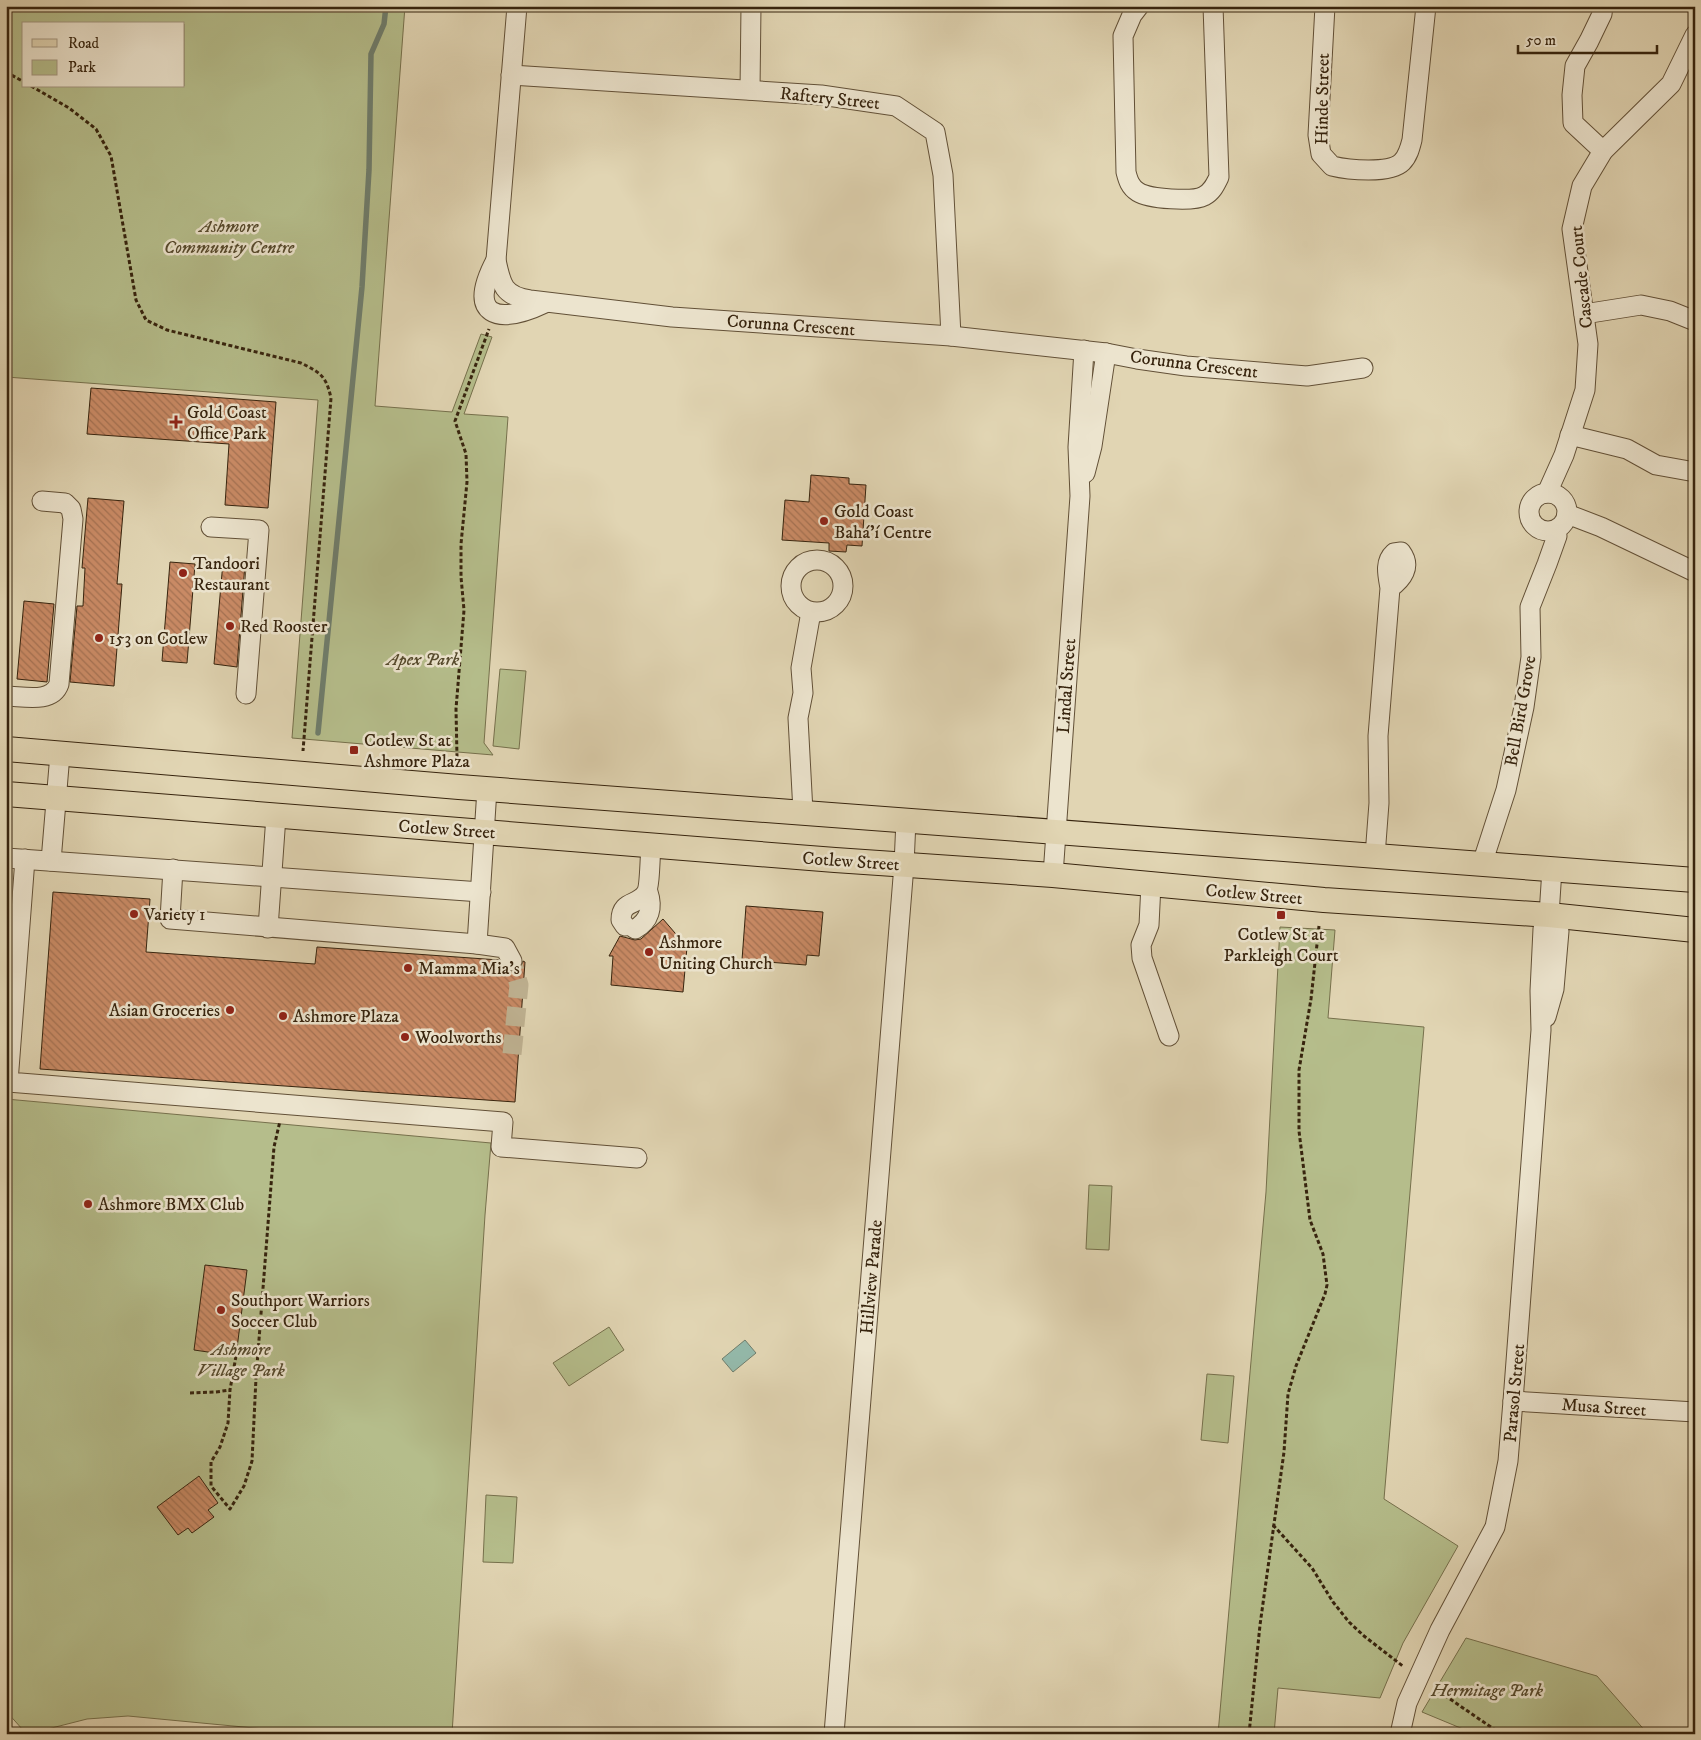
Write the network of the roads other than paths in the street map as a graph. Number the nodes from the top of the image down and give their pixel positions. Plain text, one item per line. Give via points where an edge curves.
1 (517, 6) edge
2 (751, 6) edge
3 (1139, 6) edge
4 (1213, 6) edge
5 (1324, 6) edge
6 (1426, 6) edge
7 (1603, 6) edge
8 (1695, 35) edge
9 (512, 75) junction
10 (750, 90) junction
11 (1603, 150) junction
12 (496, 260) junction
13 (547, 302) junction
14 (1584, 314) junction
15 (1695, 321) edge
16 (951, 336) junction
17 (1084, 350) junction
18 (1106, 353) junction
19 (1363, 368) dead end
20 (1570, 435) junction
21 (1695, 472) edge
22 (1548, 493) junction
23 (1080, 496) junction
24 (42, 501) dead end
25 (1567, 514) junction
26 (211, 527) dead end
27 (1555, 530) junction
28 (1695, 572) edge
29 (1390, 588) dead end
30 (811, 612) dead end
31 (246, 694) dead end
32 (6, 696) edge
33 (6, 749) edge
34 (60, 754) junction
35 (487, 789) junction
36 (6, 794) edge
37 (56, 798) junction
38 (803, 812) junction
39 (276, 816) junction
40 (906, 820) junction
41 (1056, 831) junction
42 (485, 832) junction
43 (651, 846) junction
44 (1376, 856) junction
45 (6, 858) edge
46 (25, 859) junction
47 (51, 861) junction
48 (904, 864) junction
49 (1482, 864) junction
50 (1552, 869) junction
51 (173, 870) junction
52 (1053, 875) junction
53 (271, 877) junction
54 (1695, 880) edge
55 (1151, 884) junction
56 (481, 892) junction
57 (1549, 915) junction
58 (268, 928) junction
59 (630, 928) dead end
60 (1695, 930) edge
61 (478, 944) junction
62 (512, 961) tunnel mouth
63 (1169, 1036) dead end
64 (637, 1158) dead end
65 (1513, 1401) junction
66 (1695, 1412) edge
67 (834, 1734) edge
68 (1400, 1734) edge

1 - 9 street, Corunna Crescent
2 - 10 street
3 - 4 street via 1126,28 1122,46 1128,180 1138,192 1148,196 1194,199 1210,192 1219,177
5 - 6 street, Hinde Street via 1318,135 1321,154 1332,166 1382,170 1401,163 1409,153
7 - 11 street via 1575,66 1572,95 1573,123
8 - 11 street, Cascade Court via 1671,84
9 - 10 street, Raftery Street
9 - 12 street, Corunna Crescent
10 - 16 street, Raftery Street via 821,95 896,106 935,132 943,175
11 - 14 street, Cascade Court via 1582,186 1572,229
12 - 13 street, Corunna Crescent via 506,290 520,298
12 - 13 street via 483,293 484,301 492,311 507,316
13 - 16 street, Corunna Crescent via 672,316
14 - 15 street via 1642,305
14 - 20 street, Cascade Court via 1588,344 1585,390
16 - 17 street, Corunna Crescent
17 - 18 street, Corunna Crescent
17 - 23 street, Lindal Street via 1078,447
18 - 19 street, Corunna Crescent via 1186,366 1306,376
18 - 23 street, Lindal Street via 1092,446
20 - 21 street via 1626,449 1656,465
20 - 22 street, Cascade Court
22 - 25 street via 1560,498
22 - 27 street via 1532,502 1529,514 1536,527
23 - 41 street, Lindal Street
24 - 32 street via 65,503 71,509 73,519 59,684 53,693 40,698
25 - 27 street
25 - 28 street
26 - 31 street via 259,530
27 - 49 street, Bell Bird Grove via 1557,536 1530,606 1531,657 1524,707 1506,790
29 - 44 street via 1378,736
30 - 38 street via 801,668 803,693 798,718
33 - 34 main road
34 - 35 main road
34 - 37 street
35 - 38 main road
35 - 42 street
36 - 37 main road, Cotlew Street
37 - 39 main road, Cotlew Street
37 - 47 street
38 - 40 main road
39 - 42 main road, Cotlew Street
39 - 53 street
40 - 41 main road
40 - 48 street, Hillview Parade
41 - 44 main road
41 - 52 street, Lindal Street
42 - 43 main road, Cotlew Street
42 - 56 street
43 - 48 main road, Cotlew Street
43 - 59 street via 648,892 623,910 621,920
44 - 49 main road
45 - 46 street
46 - 47 street
46 - 64 street via 8,1082 503,1122 501,1147
47 - 51 street
48 - 52 main road, Cotlew Street
48 - 67 street, Hillview Parade
49 - 50 main road
50 - 54 main road
50 - 57 street, Parasol Street
51 - 53 street
51 - 58 street via 170,919
52 - 55 main road, Cotlew Street
53 - 56 street
53 - 58 street
55 - 57 main road, Cotlew Street via 1324,900
55 - 63 street via 1149,925 1141,945 1142,958
56 - 61 street
57 - 60 main road, Cotlew Street
57 - 65 street, Parasol Street via 1559,931 1554,989 1541,1030
58 - 61 street
61 - 62 street via 505,948
65 - 66 street, Musa Street
65 - 68 street, Parasol Street via 1508,1461 1495,1527 1440,1630 1407,1703

